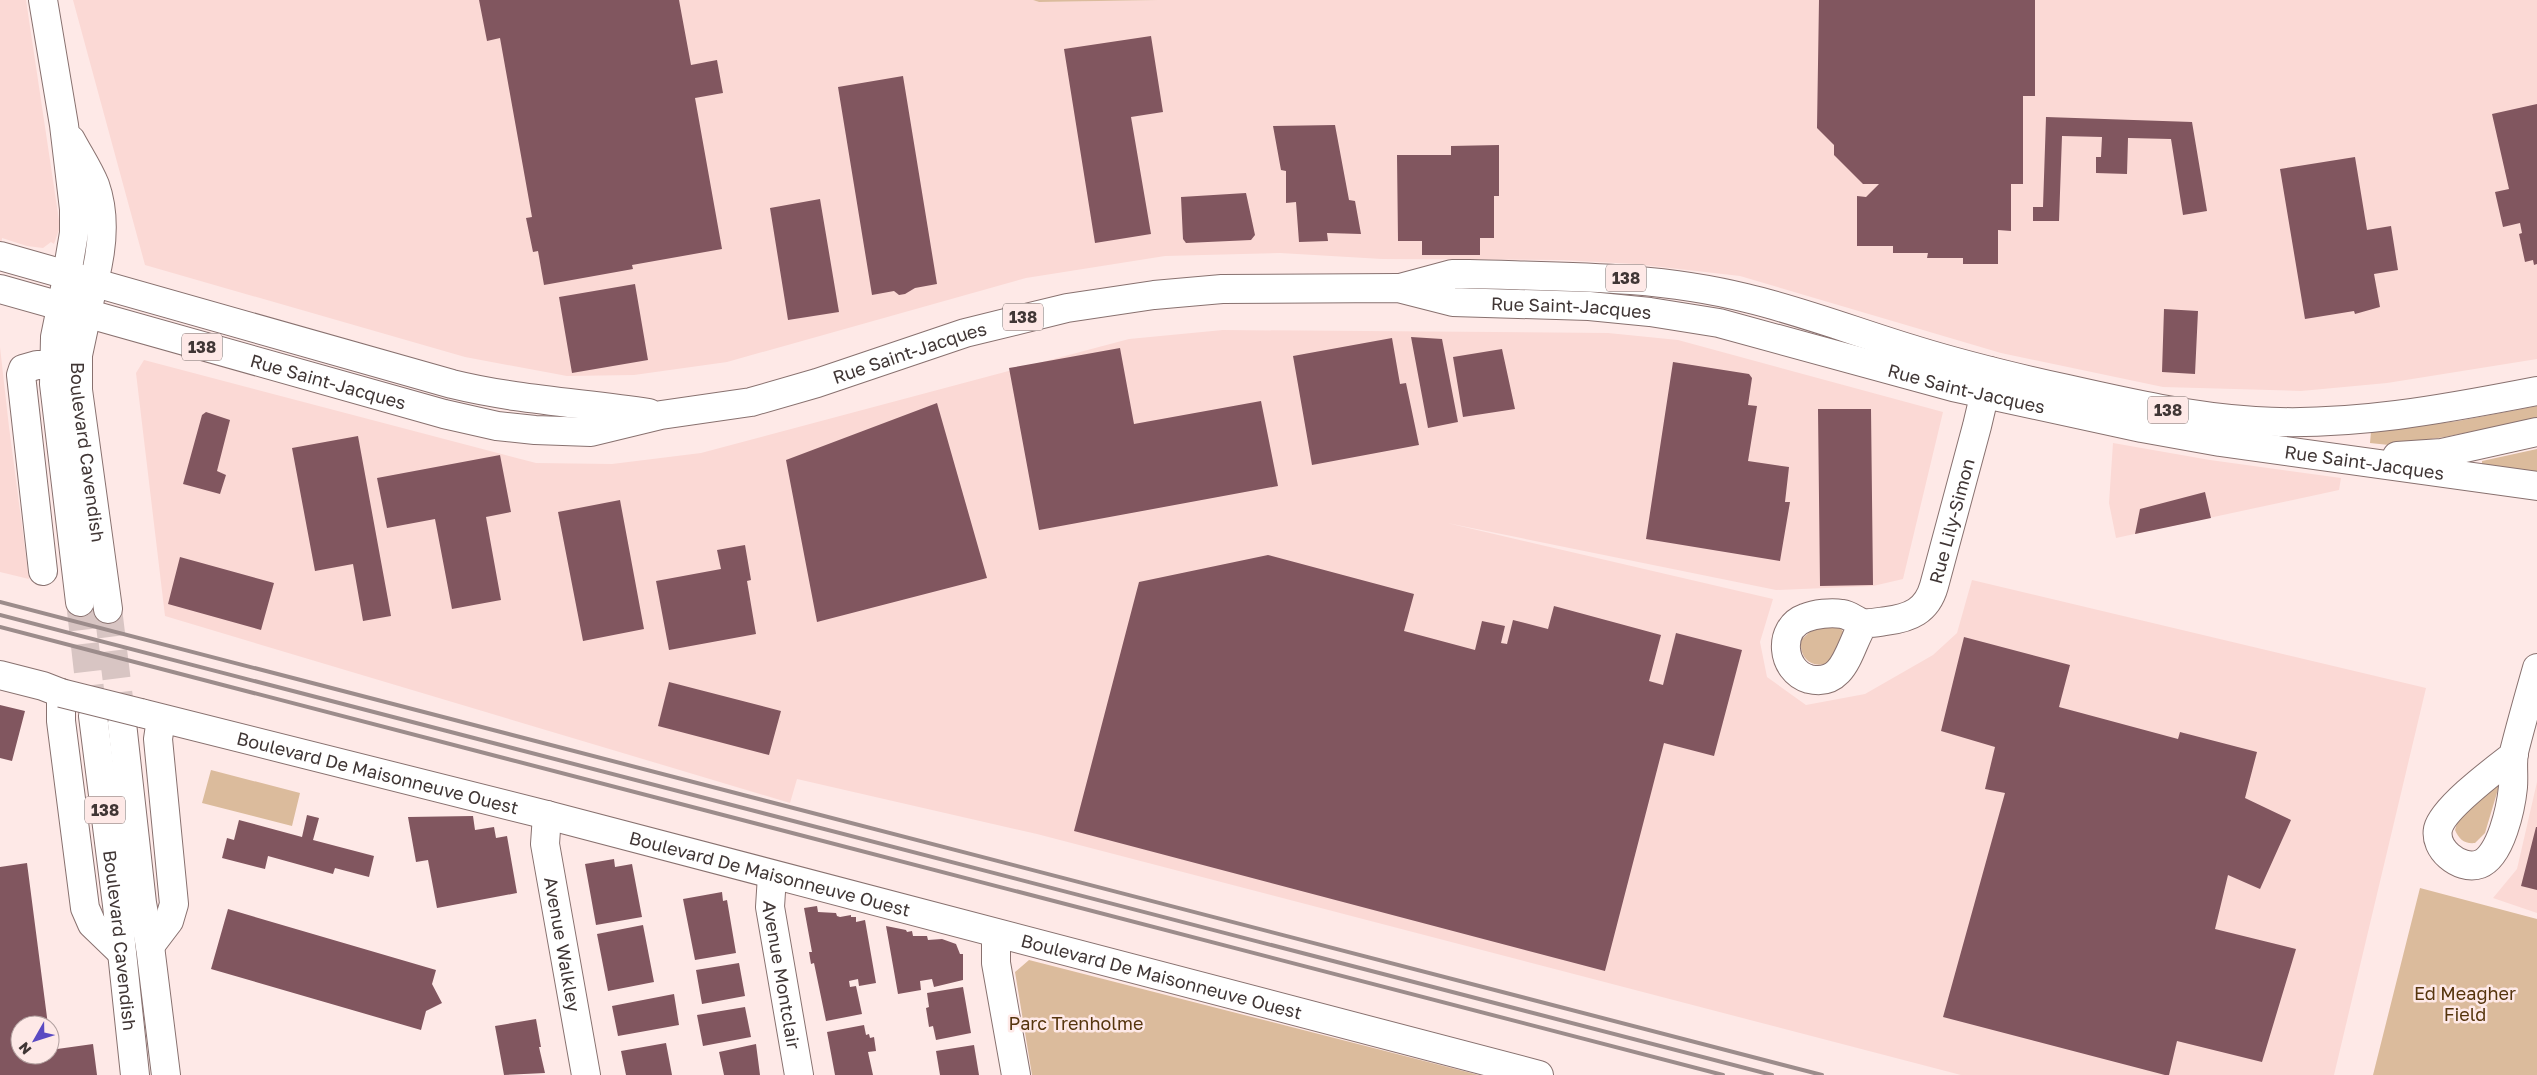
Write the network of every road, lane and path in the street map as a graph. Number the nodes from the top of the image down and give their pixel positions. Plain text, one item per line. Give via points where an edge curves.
1 (43, 0) edge
2 (64, 125) junction
3 (0, 256) edge
4 (67, 274) junction
5 (94, 282) junction
6 (0, 288) edge
7 (74, 309) junction
8 (54, 365) junction
9 (1988, 382) junction
10 (2537, 391) edge
11 (661, 415) junction
12 (2537, 432) edge
13 (2351, 460) junction
14 (2537, 486) edge
15 (43, 571) dead end
16 (80, 602) tunnel mouth
17 (108, 609) tunnel mouth
18 (1864, 623) dead end
19 (2537, 668) edge
20 (0, 675) edge
21 (61, 693) junction
22 (93, 716) tunnel mouth
23 (141, 718) junction
24 (2514, 755) dead end
25 (547, 815) junction
26 (772, 876) junction
27 (996, 934) junction
28 (150, 946) junction
29 (120, 951) junction
30 (1511, 1072) edge
31 (135, 1075) edge
32 (166, 1075) edge
33 (586, 1075) edge
34 (799, 1075) edge
35 (1016, 1075) edge
36 (1539, 1075) edge

1 - 2 main road, Boulevard Cavendish
2 - 4 main road, Boulevard Cavendish via 75,222
2 - 5 main road, Boulevard Cavendish via 95,185 100,204 101,244
3 - 4 main road, Rue Saint-Jacques
4 - 5 main road, Rue Saint-Jacques / 138
4 - 7 main road, Boulevard Cavendish
5 - 7 main road, Boulevard Cavendish
5 - 11 main road, Rue Saint-Jacques / 138 via 372,363 470,388 505,396
6 - 7 main road, Rue Saint-Jacques
7 - 8 main road, Boulevard Cavendish via 55,338
7 - 11 main road, Rue Saint-Jacques / 138 via 261,364 496,426 591,432
7 - 17 main road, Boulevard Cavendish via 78,390
8 - 15 main road, Boulevard Cavendish via 26,368 22,371 21,380
8 - 16 main road, Boulevard Cavendish via 55,398
9 - 10 main road, Rue Saint-Jacques / 138 via 2221,417 2284,422 2422,412
9 - 11 main road, Rue Saint-Jacques / 138 via 1719,323 1598,306 1453,302 1398,288 1222,289 1154,294 1067,308 965,333 758,400
9 - 13 main road, Rue Saint-Jacques / 138 via 2157,431
9 - 18 main road, Rue Lily-Simon via 1928,602 1908,617
12 - 13 main road, 138 via 2442,453
13 - 14 main road, Rue Saint-Jacques
19 - 24 main road
20 - 21 main road, Boulevard De Maisonneuve Ouest
21 - 23 main road, Boulevard De Maisonneuve Ouest, bridge
21 - 29 main road via 61,722 85,908 92,924
22 - 29 main road, Boulevard Cavendish / 138
23 - 25 main road, Boulevard De Maisonneuve Ouest
23 - 28 main road, Boulevard Cavendish / 138 via 142,903
23 - 28 main road via 158,739 174,904 169,921
25 - 26 main road, Boulevard De Maisonneuve Ouest
25 - 33 main road, Avenue Walkley via 545,844
26 - 27 main road, Boulevard De Maisonneuve Ouest
26 - 34 main road, Avenue Montclair via 770,907
27 - 30 main road, Boulevard De Maisonneuve Ouest
27 - 35 main road via 996,963
28 - 32 main road, Boulevard Cavendish / 138
29 - 31 main road, Boulevard Cavendish / 138
30 - 36 main road, Boulevard De Maisonneuve Ouest

